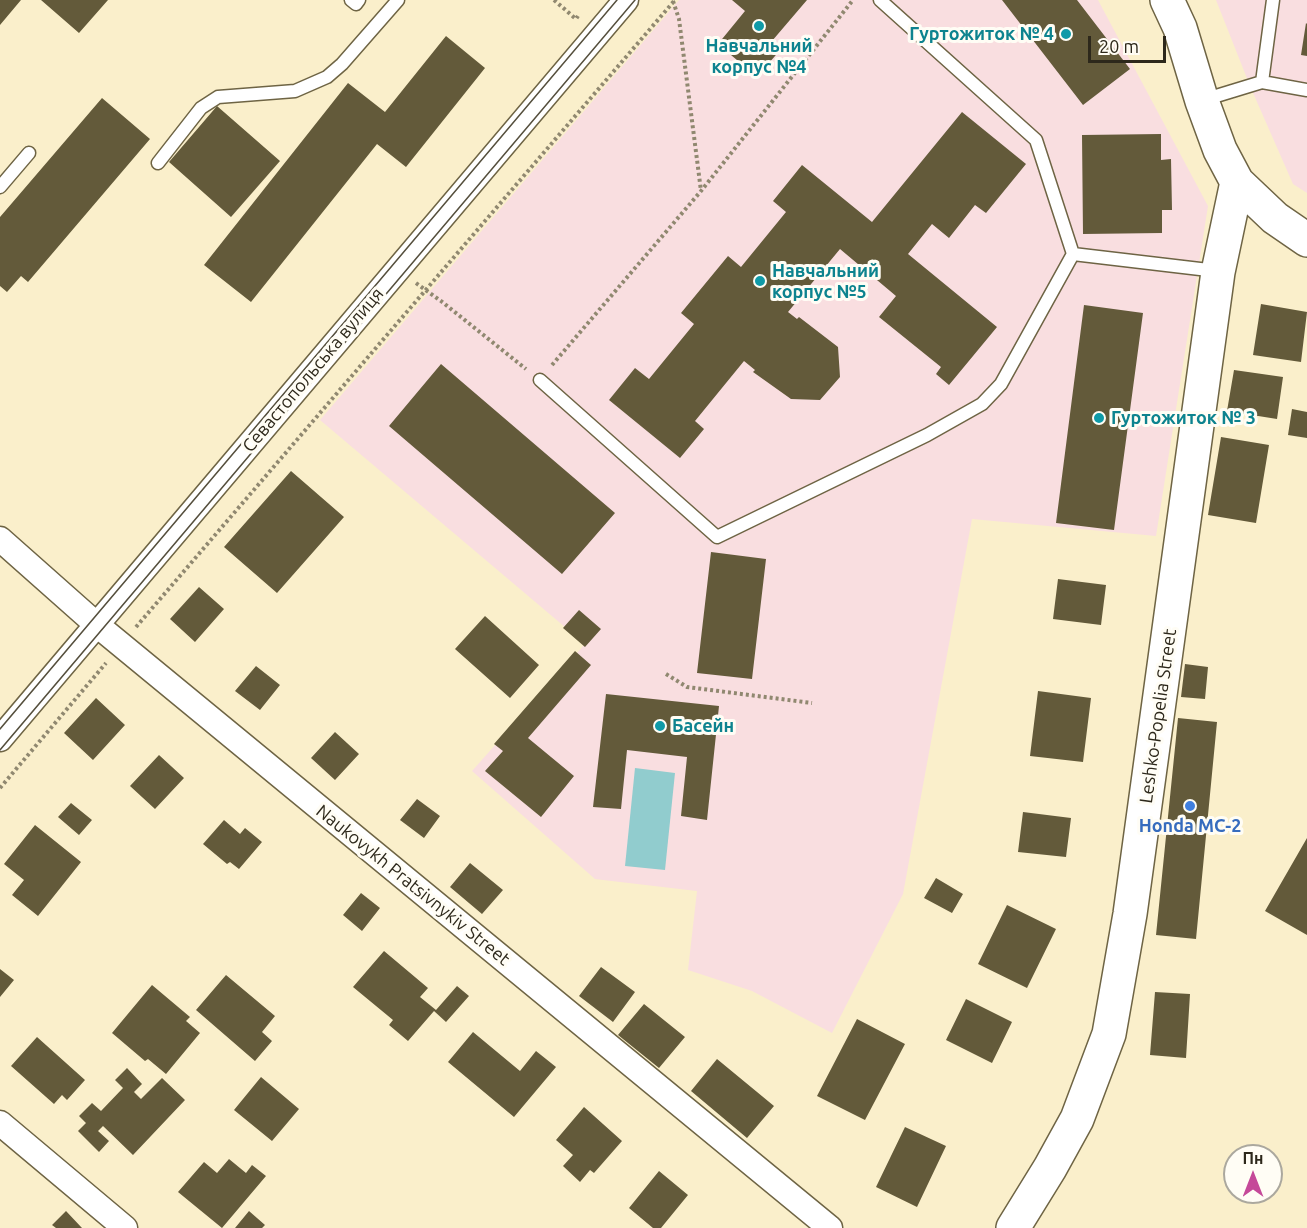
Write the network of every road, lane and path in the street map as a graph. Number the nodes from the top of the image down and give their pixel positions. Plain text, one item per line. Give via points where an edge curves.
1 (351, 0) edge
2 (359, 0) edge
3 (398, 0) edge
4 (554, 0) edge
5 (626, 0) edge
6 (853, 0) edge
7 (880, 0) edge
8 (1167, 0) edge
9 (1273, 0) edge
10 (673, 1) edge
11 (576, 19) dead end
12 (1262, 82) junction
13 (1307, 90) edge
14 (1202, 101) junction
15 (29, 153) dead end
16 (158, 163) dead end
17 (1237, 182) junction
18 (0, 187) edge
19 (701, 191) junction
20 (1307, 240) edge
21 (1072, 254) junction
22 (397, 271) junction
23 (1218, 272) junction
24 (426, 290) junction
25 (540, 380) junction
26 (0, 539) edge
27 (97, 625) junction
28 (121, 645) junction
29 (666, 674) dead end
30 (812, 703) dead end
31 (0, 739) edge
32 (0, 788) edge
33 (0, 1123) edge
34 (125, 1228) edge
35 (830, 1228) edge
36 (1013, 1228) edge

1 - 2 lane via 356,4
3 - 16 lane via 327,77 295,91 218,97 201,108
4 - 11 path
5 - 22 street, Севастопольська вулиця
6 - 19 path
7 - 21 lane via 1036,140
8 - 14 main road via 1180,28
9 - 12 lane
10 - 19 path via 679,19
10 - 24 path
12 - 13 lane
12 - 14 lane
14 - 17 main road
15 - 18 lane
17 - 20 main road via 1275,218
17 - 23 main road, Leshko-Popelia Street
19 - 25 path
21 - 23 lane
21 - 25 lane via 1001,384 982,404 927,435 717,537
22 - 24 path
22 - 27 street, Севастопольська вулиця
23 - 36 main road, Leshko-Popelia Street via 1130,914 1109,1034 1077,1119
24 - 25 path
24 - 28 path
26 - 27 street, Naukovykh Pratsivnykiv Street
27 - 28 street, Naukovykh Pratsivnykiv Street
27 - 31 street, Севастопольська вулиця
28 - 32 path
28 - 35 street, Naukovykh Pratsivnykiv Street
29 - 30 path via 687,687
33 - 34 street

